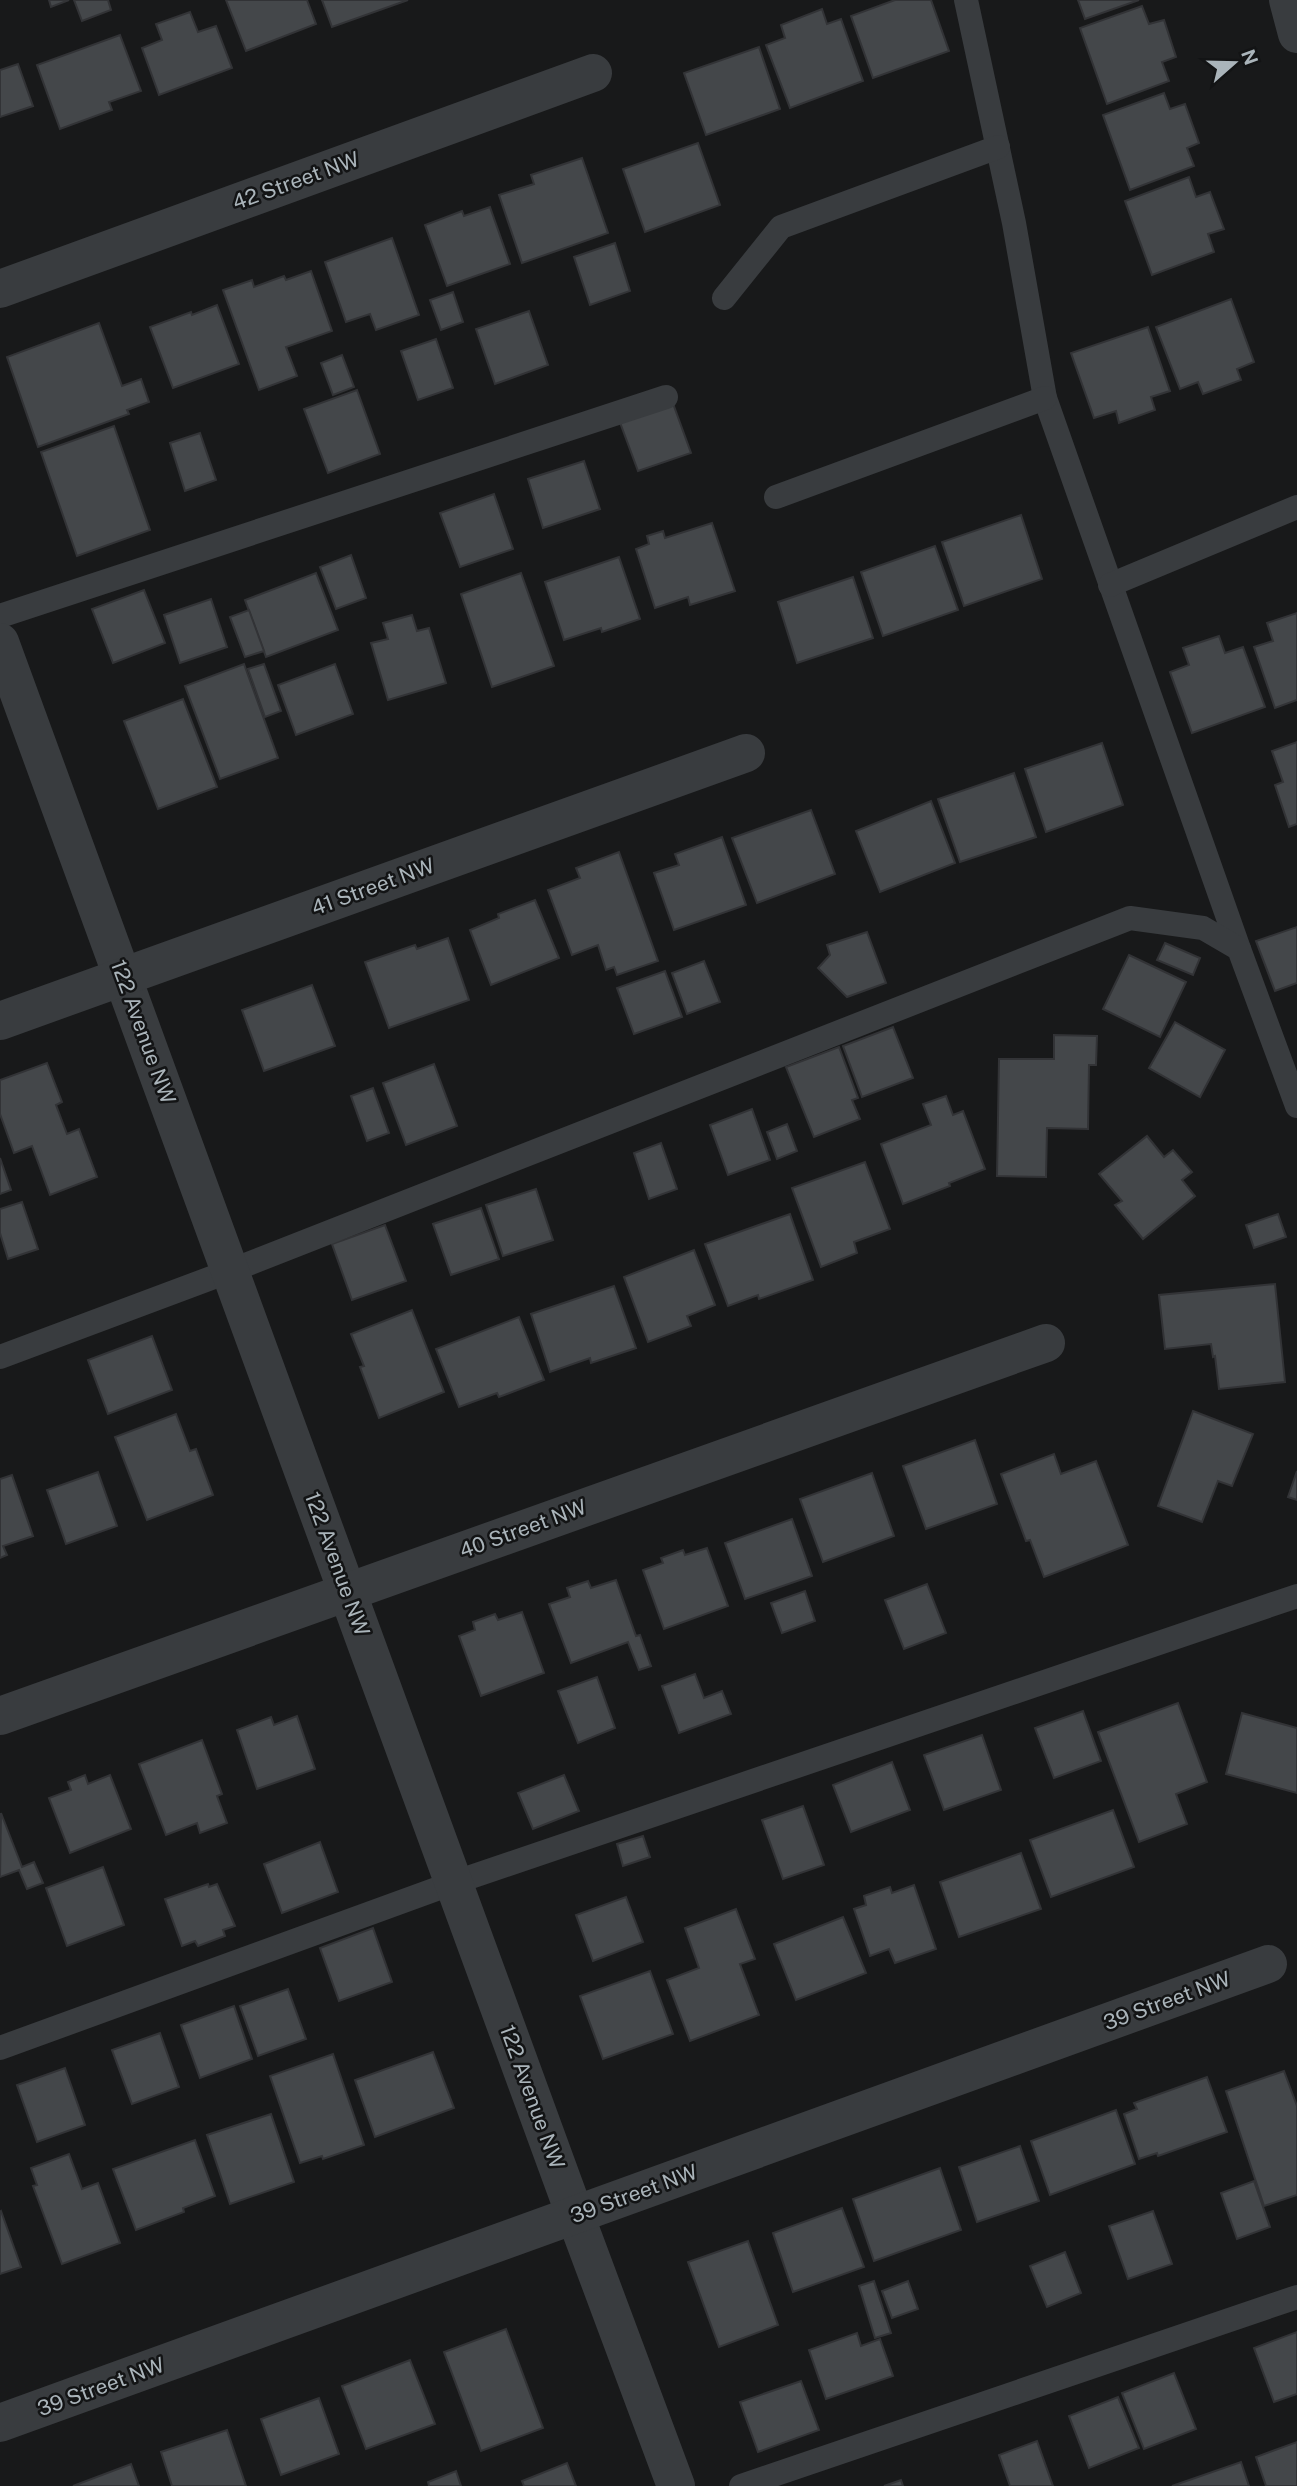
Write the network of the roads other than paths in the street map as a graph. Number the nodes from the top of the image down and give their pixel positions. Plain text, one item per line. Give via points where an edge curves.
1 (966, 0) edge
2 (1288, 0) edge
3 (1297, 34) edge
4 (593, 73) dead end
5 (998, 147) junction
6 (0, 289) edge
7 (724, 298) dead end
8 (666, 397) dead end
9 (1045, 398) junction
10 (776, 497) dead end
11 (1297, 508) edge
12 (1110, 584) junction
13 (0, 616) edge
14 (0, 642) edge
15 (746, 753) dead end
16 (1239, 948) junction
17 (123, 977) junction
18 (0, 1021) edge
19 (1297, 1106) edge
20 (230, 1271) junction
21 (1046, 1343) dead end
22 (0, 1357) edge
23 (348, 1592) junction
24 (1297, 1596) edge
25 (0, 1716) edge
26 (453, 1883) junction
27 (1268, 1964) dead end
28 (0, 2048) edge
29 (575, 2215) junction
30 (1297, 2297) edge
31 (0, 2423) edge
32 (676, 2486) edge
33 (741, 2486) edge

1 - 5 lane
2 - 3 street
4 - 6 street, 42 Street NW
5 - 7 lane via 780,228
5 - 9 lane
8 - 13 lane
9 - 10 lane
9 - 12 lane
11 - 12 lane
12 - 16 lane
14 - 17 street, 122 Avenue NW
15 - 17 street, 41 Street NW
16 - 19 lane
16 - 20 lane via 1203,928 1130,918
17 - 18 street, 41 Street NW
17 - 20 street, 122 Avenue NW
20 - 22 lane
20 - 23 street, 122 Avenue NW
21 - 23 street, 40 Street NW
23 - 25 street, 40 Street NW
23 - 26 street, 122 Avenue NW
24 - 26 lane
26 - 28 lane
26 - 29 street, 122 Avenue NW
27 - 29 street, 39 Street NW
29 - 31 street, 39 Street NW
29 - 32 street, 122 Avenue NW
30 - 33 lane

